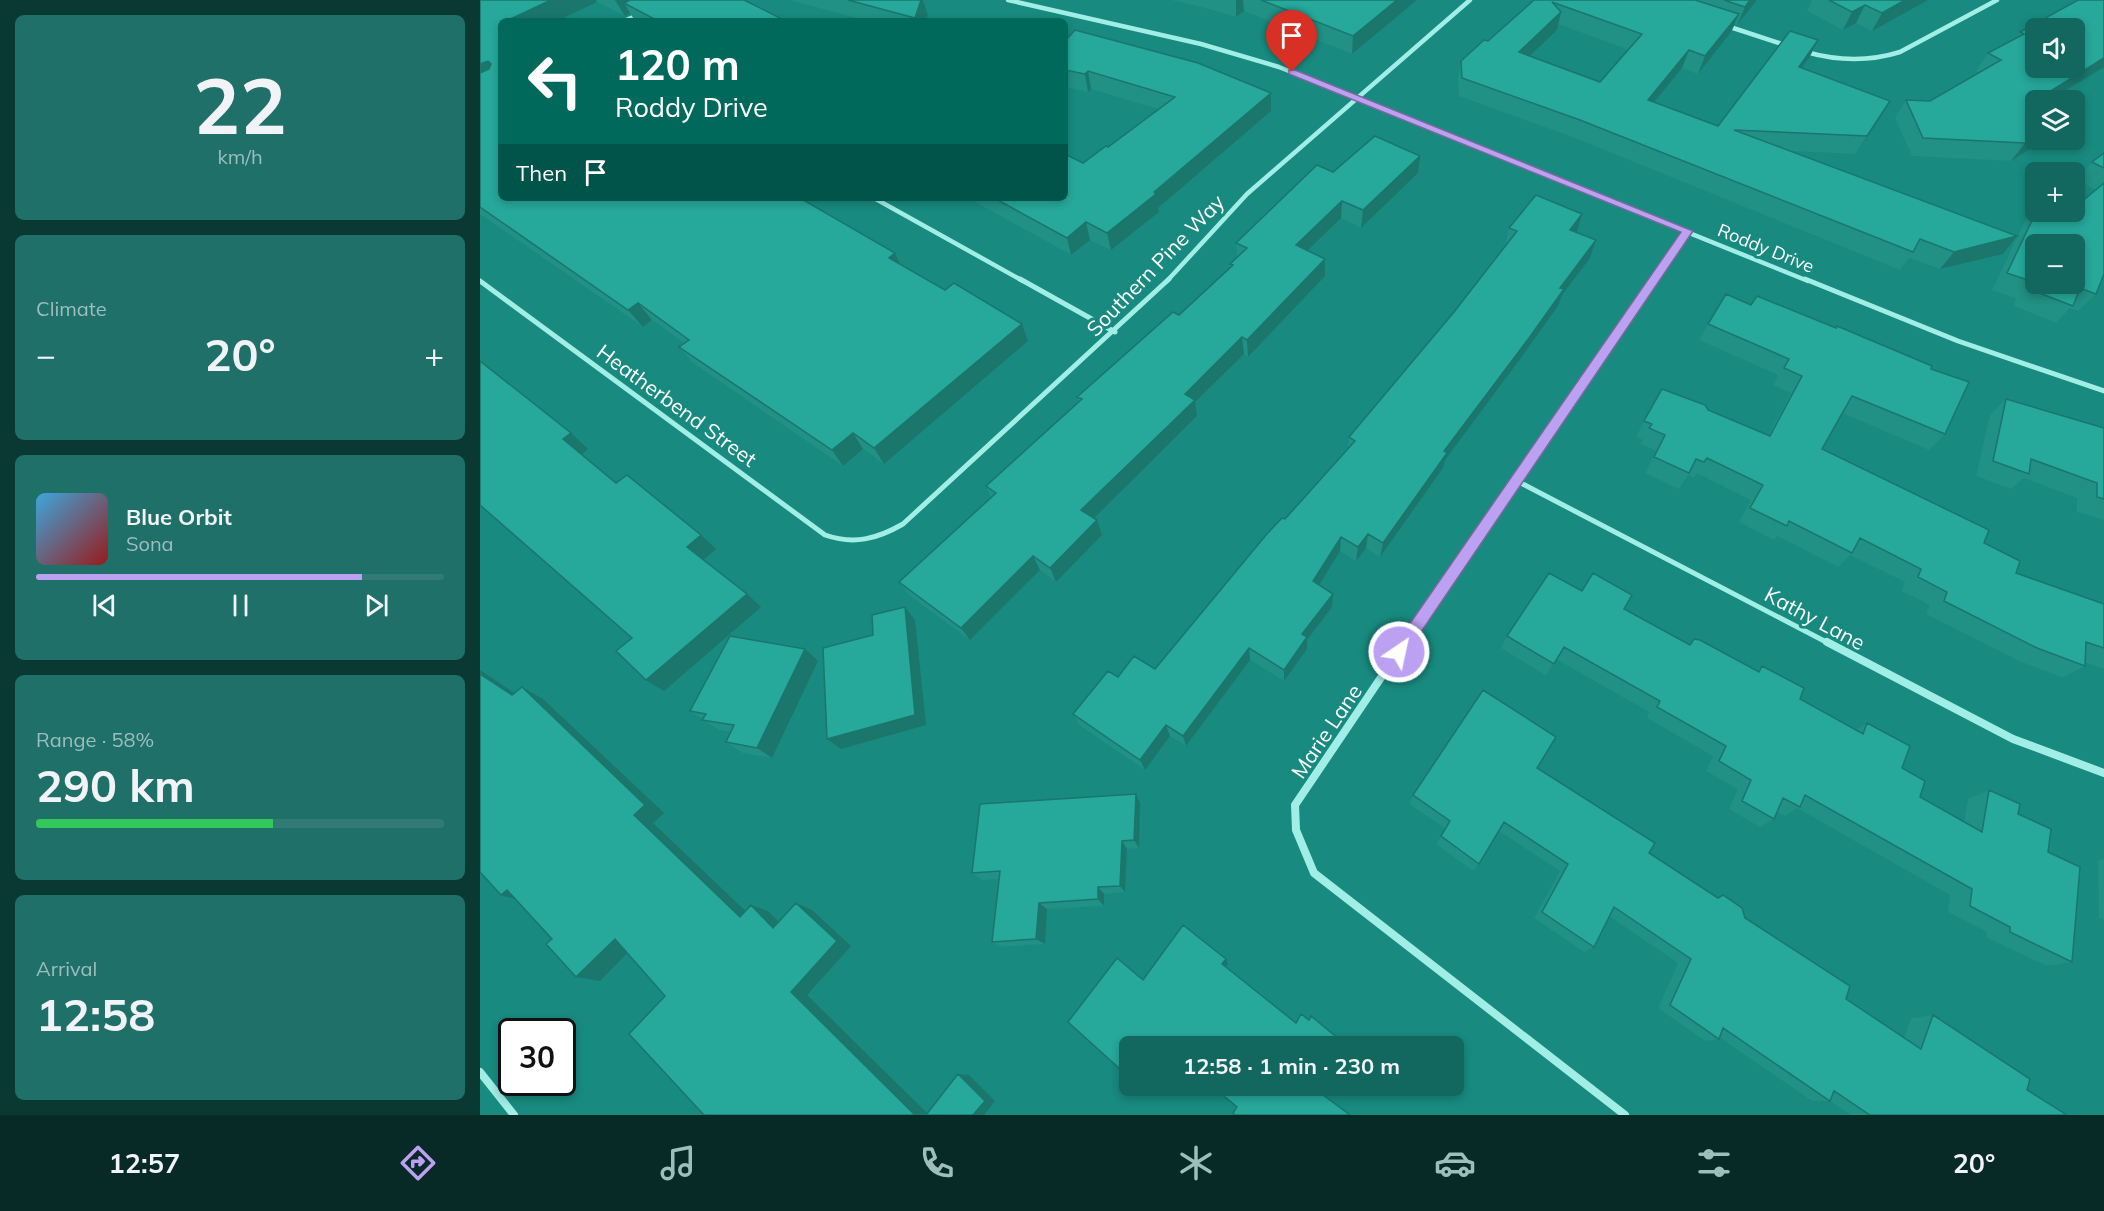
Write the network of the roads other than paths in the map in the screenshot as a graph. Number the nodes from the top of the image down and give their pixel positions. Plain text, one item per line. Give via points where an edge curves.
1 (1008, 0) edge
2 (1470, 0) edge
3 (1997, 0) edge
4 (646, 10) edge
5 (630, 18) edge
6 (1716, 22) edge
7 (1360, 98) junction
8 (879, 201) edge
9 (1688, 231) junction
10 (480, 280) edge
11 (1115, 332) junction
12 (2104, 391) edge
13 (1515, 480) junction
14 (859, 542) joint
15 (2104, 773) edge
16 (480, 1072) edge
17 (514, 1115) edge
18 (1625, 1115) edge

1 - 7 street, Roddy Drive via 1225,50
2 - 7 street, Southern Pine Way
3 - 6 street via 1900,52 1869,60 1817,56
4 - 5 street
7 - 9 street, Roddy Drive
7 - 11 street, Southern Pine Way via 1247,194
8 - 11 street
9 - 12 street, Roddy Drive via 1958,341
9 - 13 street, Marie Lane
10 - 14 street, Heatherbend Street via 825,535 842,542
11 - 14 street, Southern Pine Way via 903,524 882,537
13 - 15 street, Kathy Lane via 2013,740
13 - 18 street, Marie Lane via 1296,805 1296,830 1314,873
16 - 17 street

